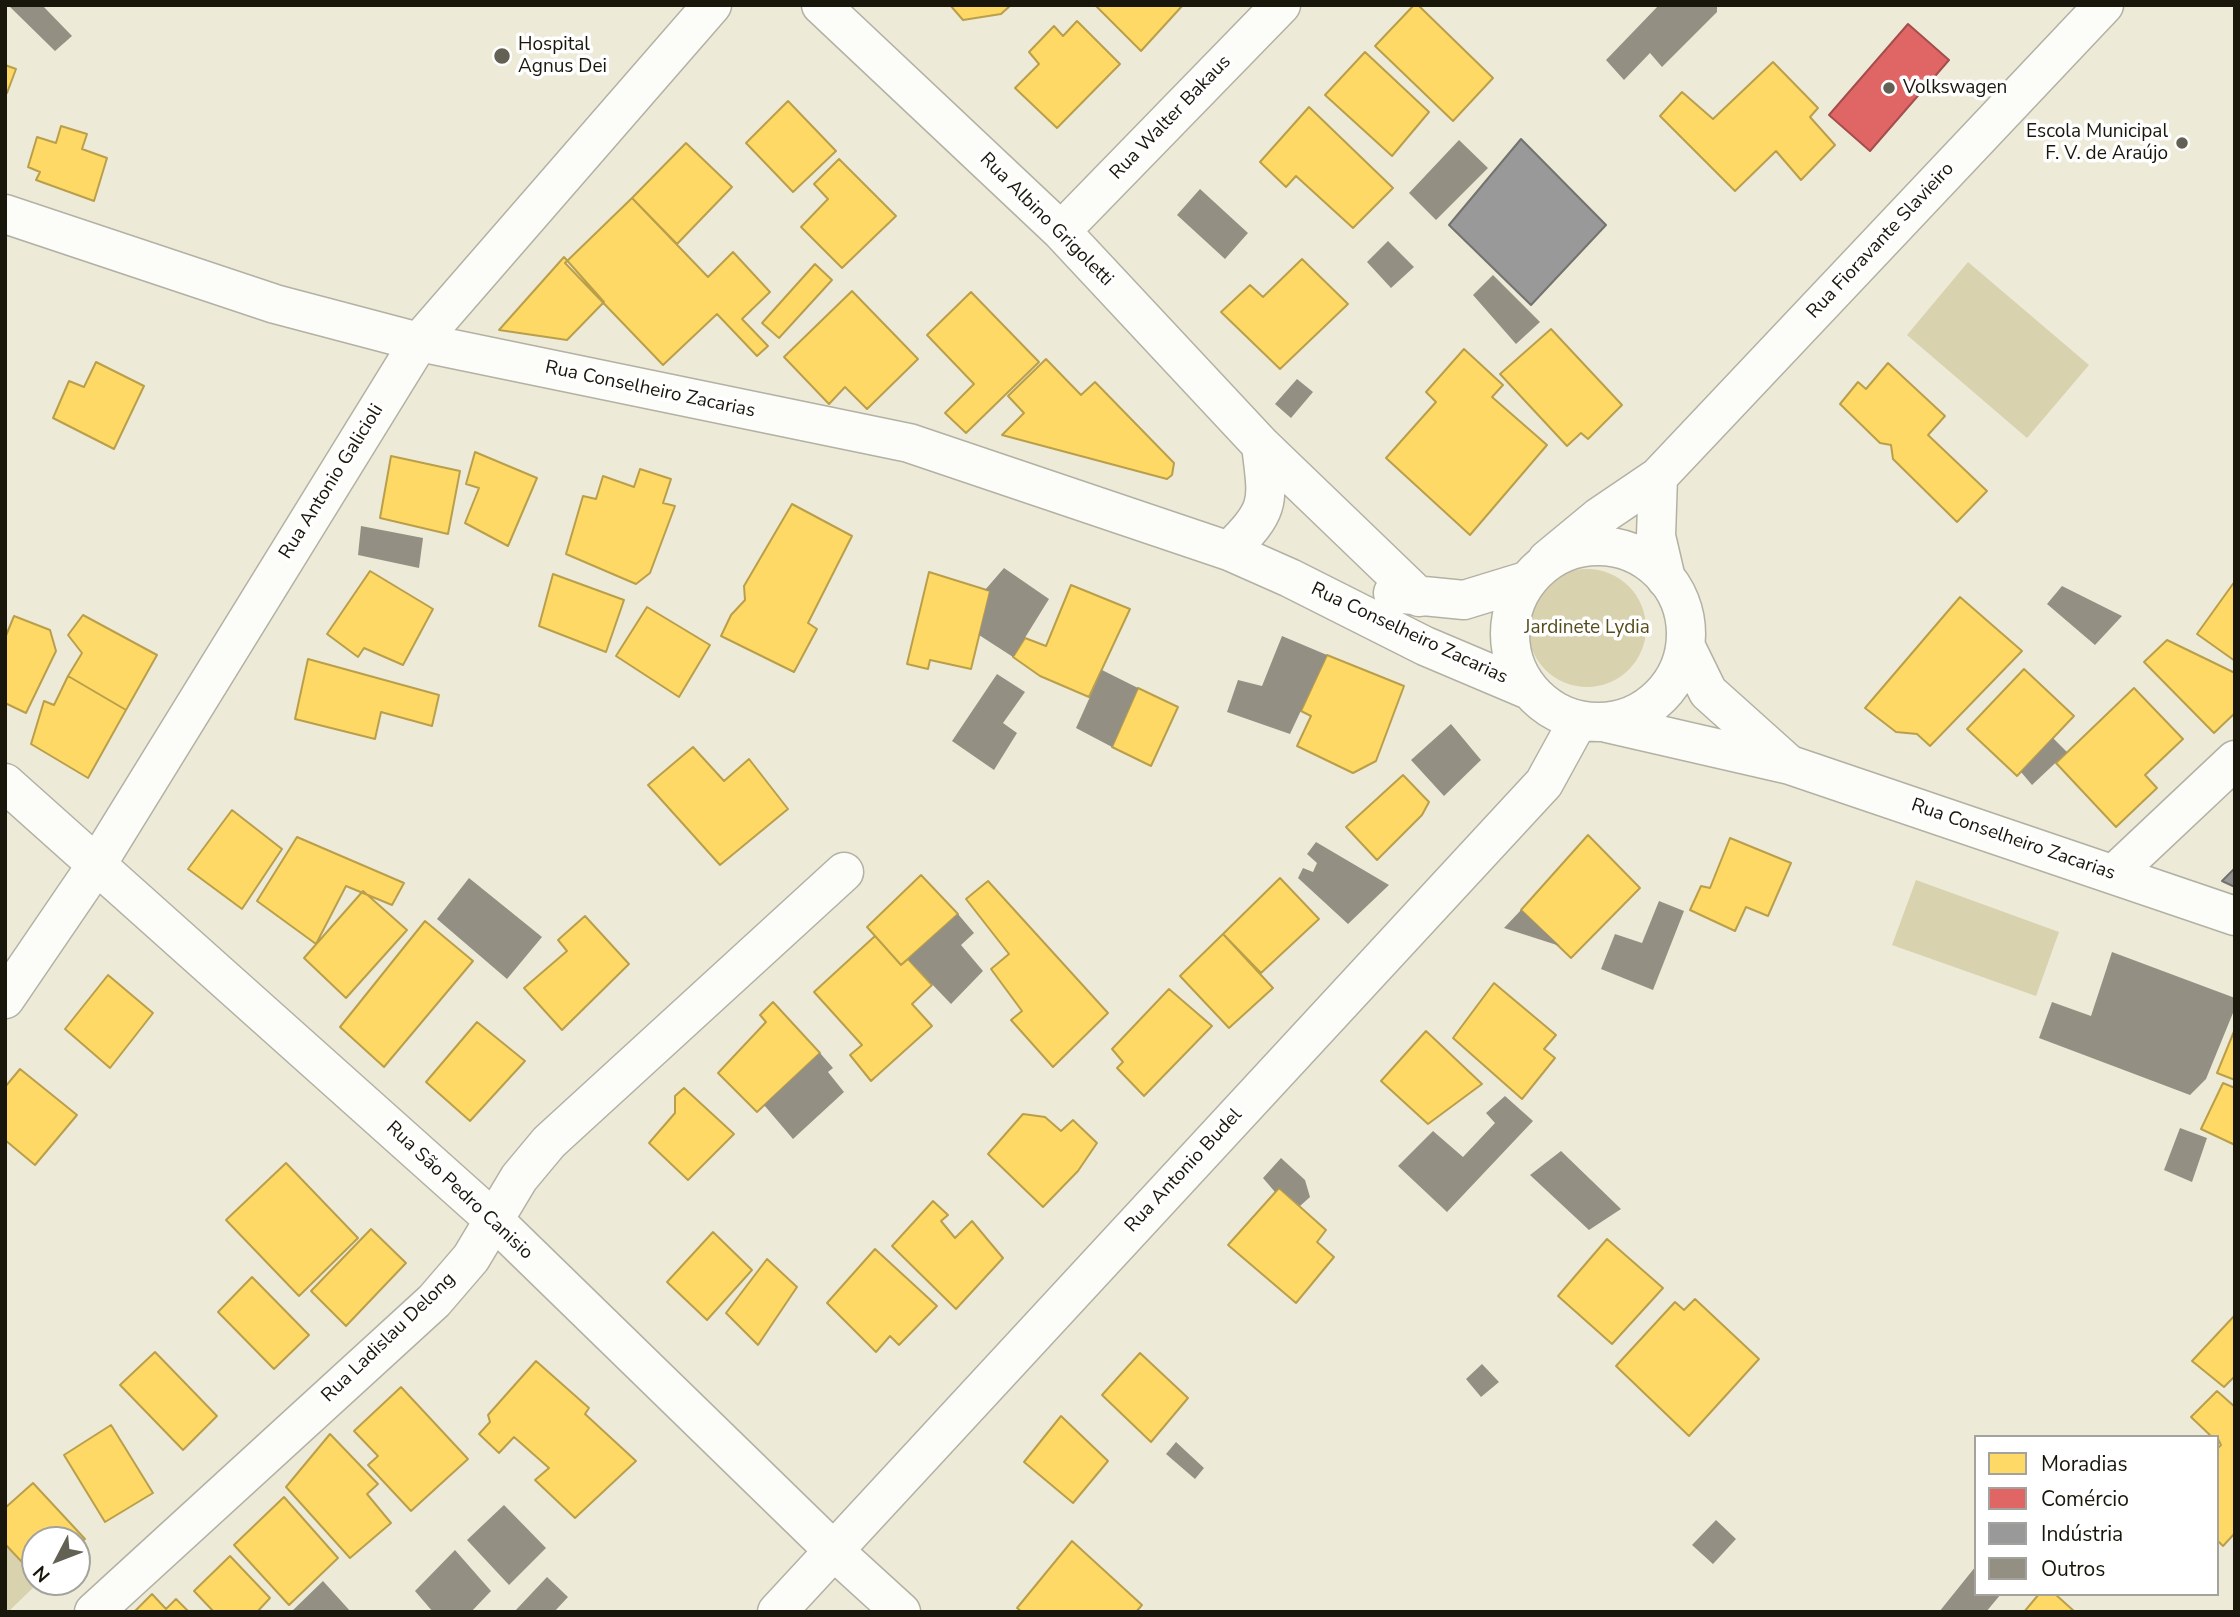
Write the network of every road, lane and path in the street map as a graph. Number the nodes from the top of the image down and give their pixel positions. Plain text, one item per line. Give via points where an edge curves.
1 (712, 5) edge
2 (821, 5) edge
3 (1281, 5) edge
4 (2104, 5) edge
5 (5, 214) edge
6 (1061, 231) junction
7 (419, 342) junction
8 (1261, 445) junction
9 (1658, 477) junction
10 (1229, 551) junction
11 (1536, 571) junction
12 (1290, 578) junction
13 (1666, 579) junction
14 (1419, 597) junction
15 (1686, 647) junction
16 (1529, 690) junction
17 (1593, 722) junction
18 (2235, 760) edge
19 (1790, 765) junction
20 (5, 783) edge
21 (97, 864) junction
22 (844, 872) dead end
23 (2114, 874) junction
24 (2235, 916) edge
25 (5, 999) edge
26 (495, 1221) junction
27 (833, 1550) junction
28 (94, 1612) edge
29 (777, 1612) edge
30 (901, 1612) edge

1 - 7 street, Rua Antonio Galicioli
2 - 6 street, Rua Albino Grigoletti
3 - 6 street, Rua Walter Bakaus
4 - 9 street, Rua Fioravante Slavieiro
5 - 7 street, Rua Conselheiro Zacarias via 275,304
6 - 8 street, Rua Albino Grigoletti
7 - 10 street, Rua Conselheiro Zacarias via 909,443
7 - 21 street, Rua Antonio Galicioli
8 - 10 street via 1267,497 1262,514
8 - 14 street, Rua Albino Grigoletti
9 - 11 street, Rua Fioravante Slavieiro via 1599,517
9 - 13 street via 1656,536
10 - 12 street, Rua Conselheiro Zacarias
11 - 13 street via 1573,548 1602,545 1631,551
11 - 14 street, Rua Conselheiro Zacarias via 1464,600
11 - 16 street via 1512,607 1508,636 1514,665
12 - 14 street, Rua Conselheiro Zacarias
12 - 16 street, Rua Conselheiro Zacarias via 1425,646
13 - 15 street via 1686,617
15 - 17 street via 1678,675 1660,699 1636,715
15 - 19 street, Rua Conselheiro Zacarias via 1708,692
16 - 17 street
17 - 19 street, Rua Conselheiro Zacarias
17 - 27 street, Rua Antonio Budel via 1544,783
18 - 23 street
19 - 23 street, Rua Conselheiro Zacarias
20 - 21 street, Rua São Pedro Canisio
21 - 25 street, Rua Antonio Galicioli
21 - 26 street, Rua São Pedro Canisio
22 - 26 street, Rua Ladislau Delong via 549,1142 519,1178
23 - 24 street, Rua Conselheiro Zacarias
26 - 27 street, Rua São Pedro Canisio
26 - 28 street, Rua Ladislau Delong via 434,1301
27 - 29 street, Rua Antonio Budel
27 - 30 street, Rua São Pedro Canisio

